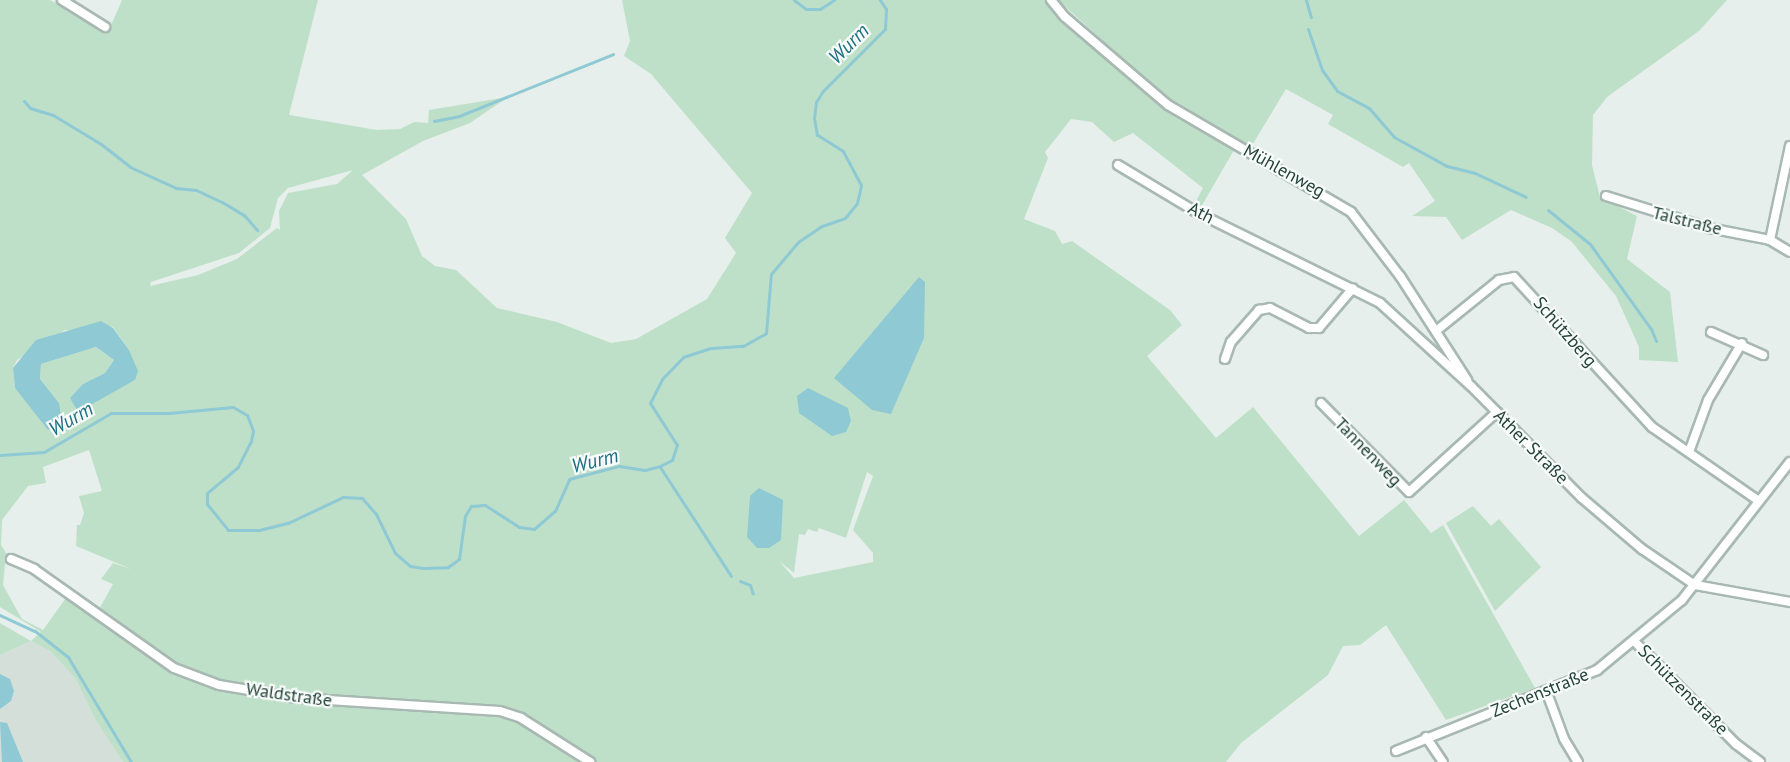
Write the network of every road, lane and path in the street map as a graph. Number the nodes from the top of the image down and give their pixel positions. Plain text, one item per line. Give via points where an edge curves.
1 (62, 0) edge
2 (1051, 0) edge
3 (105, 27) dead end
4 (1790, 146) edge
5 (1118, 165) dead end
6 (1606, 196) dead end
7 (1770, 240) junction
8 (1790, 252) edge
9 (1288, 256) joint
10 (1353, 288) junction
11 (1436, 331) junction
12 (1711, 332) dead end
13 (1742, 342) junction
14 (1762, 355) dead end
15 (1225, 359) dead end
16 (1471, 386) junction
17 (1321, 403) dead end
18 (1497, 412) junction
19 (1689, 452) junction
20 (1790, 462) edge
21 (1759, 501) junction
22 (11, 559) dead end
23 (1695, 585) junction
24 (1790, 602) edge
25 (1634, 641) junction
26 (1547, 693) junction
27 (1426, 737) junction
28 (1396, 751) dead end
29 (590, 762) edge
30 (1443, 762) edge
31 (1578, 762) edge
32 (1760, 762) edge

1 - 3 street
2 - 11 street, Mühlenweg via 1065,17 1168,105 1351,212
4 - 7 street
5 - 9 street, Ath via 1198,213
6 - 7 street, Talstraße via 1709,228
7 - 8 street, Talstraße
9 - 10 street, Ather Straße
10 - 15 street via 1323,326 1314,329 1270,309 1259,310 1231,342
10 - 16 street, Ather Straße via 1398,318
11 - 16 street, Mühlenweg
11 - 19 street, Schützberg via 1500,280 1514,277 1639,415
12 - 13 street
13 - 14 street
13 - 19 street via 1708,400
16 - 18 street, Ather Straße
17 - 18 street, Tannenweg via 1409,492
18 - 23 street, Ather Straße via 1615,527
19 - 21 street, Schützberg
20 - 21 street, Zechenstraße
21 - 23 street, Zechenstraße
22 - 29 street, Waldstraße via 34,569 174,668 219,685 330,701 500,711 521,718
23 - 24 street, Ather Straße
23 - 25 street, Zechenstraße
25 - 26 street, Zechenstraße via 1597,670
25 - 32 street, Schützenstraße via 1736,744
26 - 27 street, Zechenstraße
26 - 31 street via 1564,739
27 - 28 street, Zechenstraße
27 - 30 street

